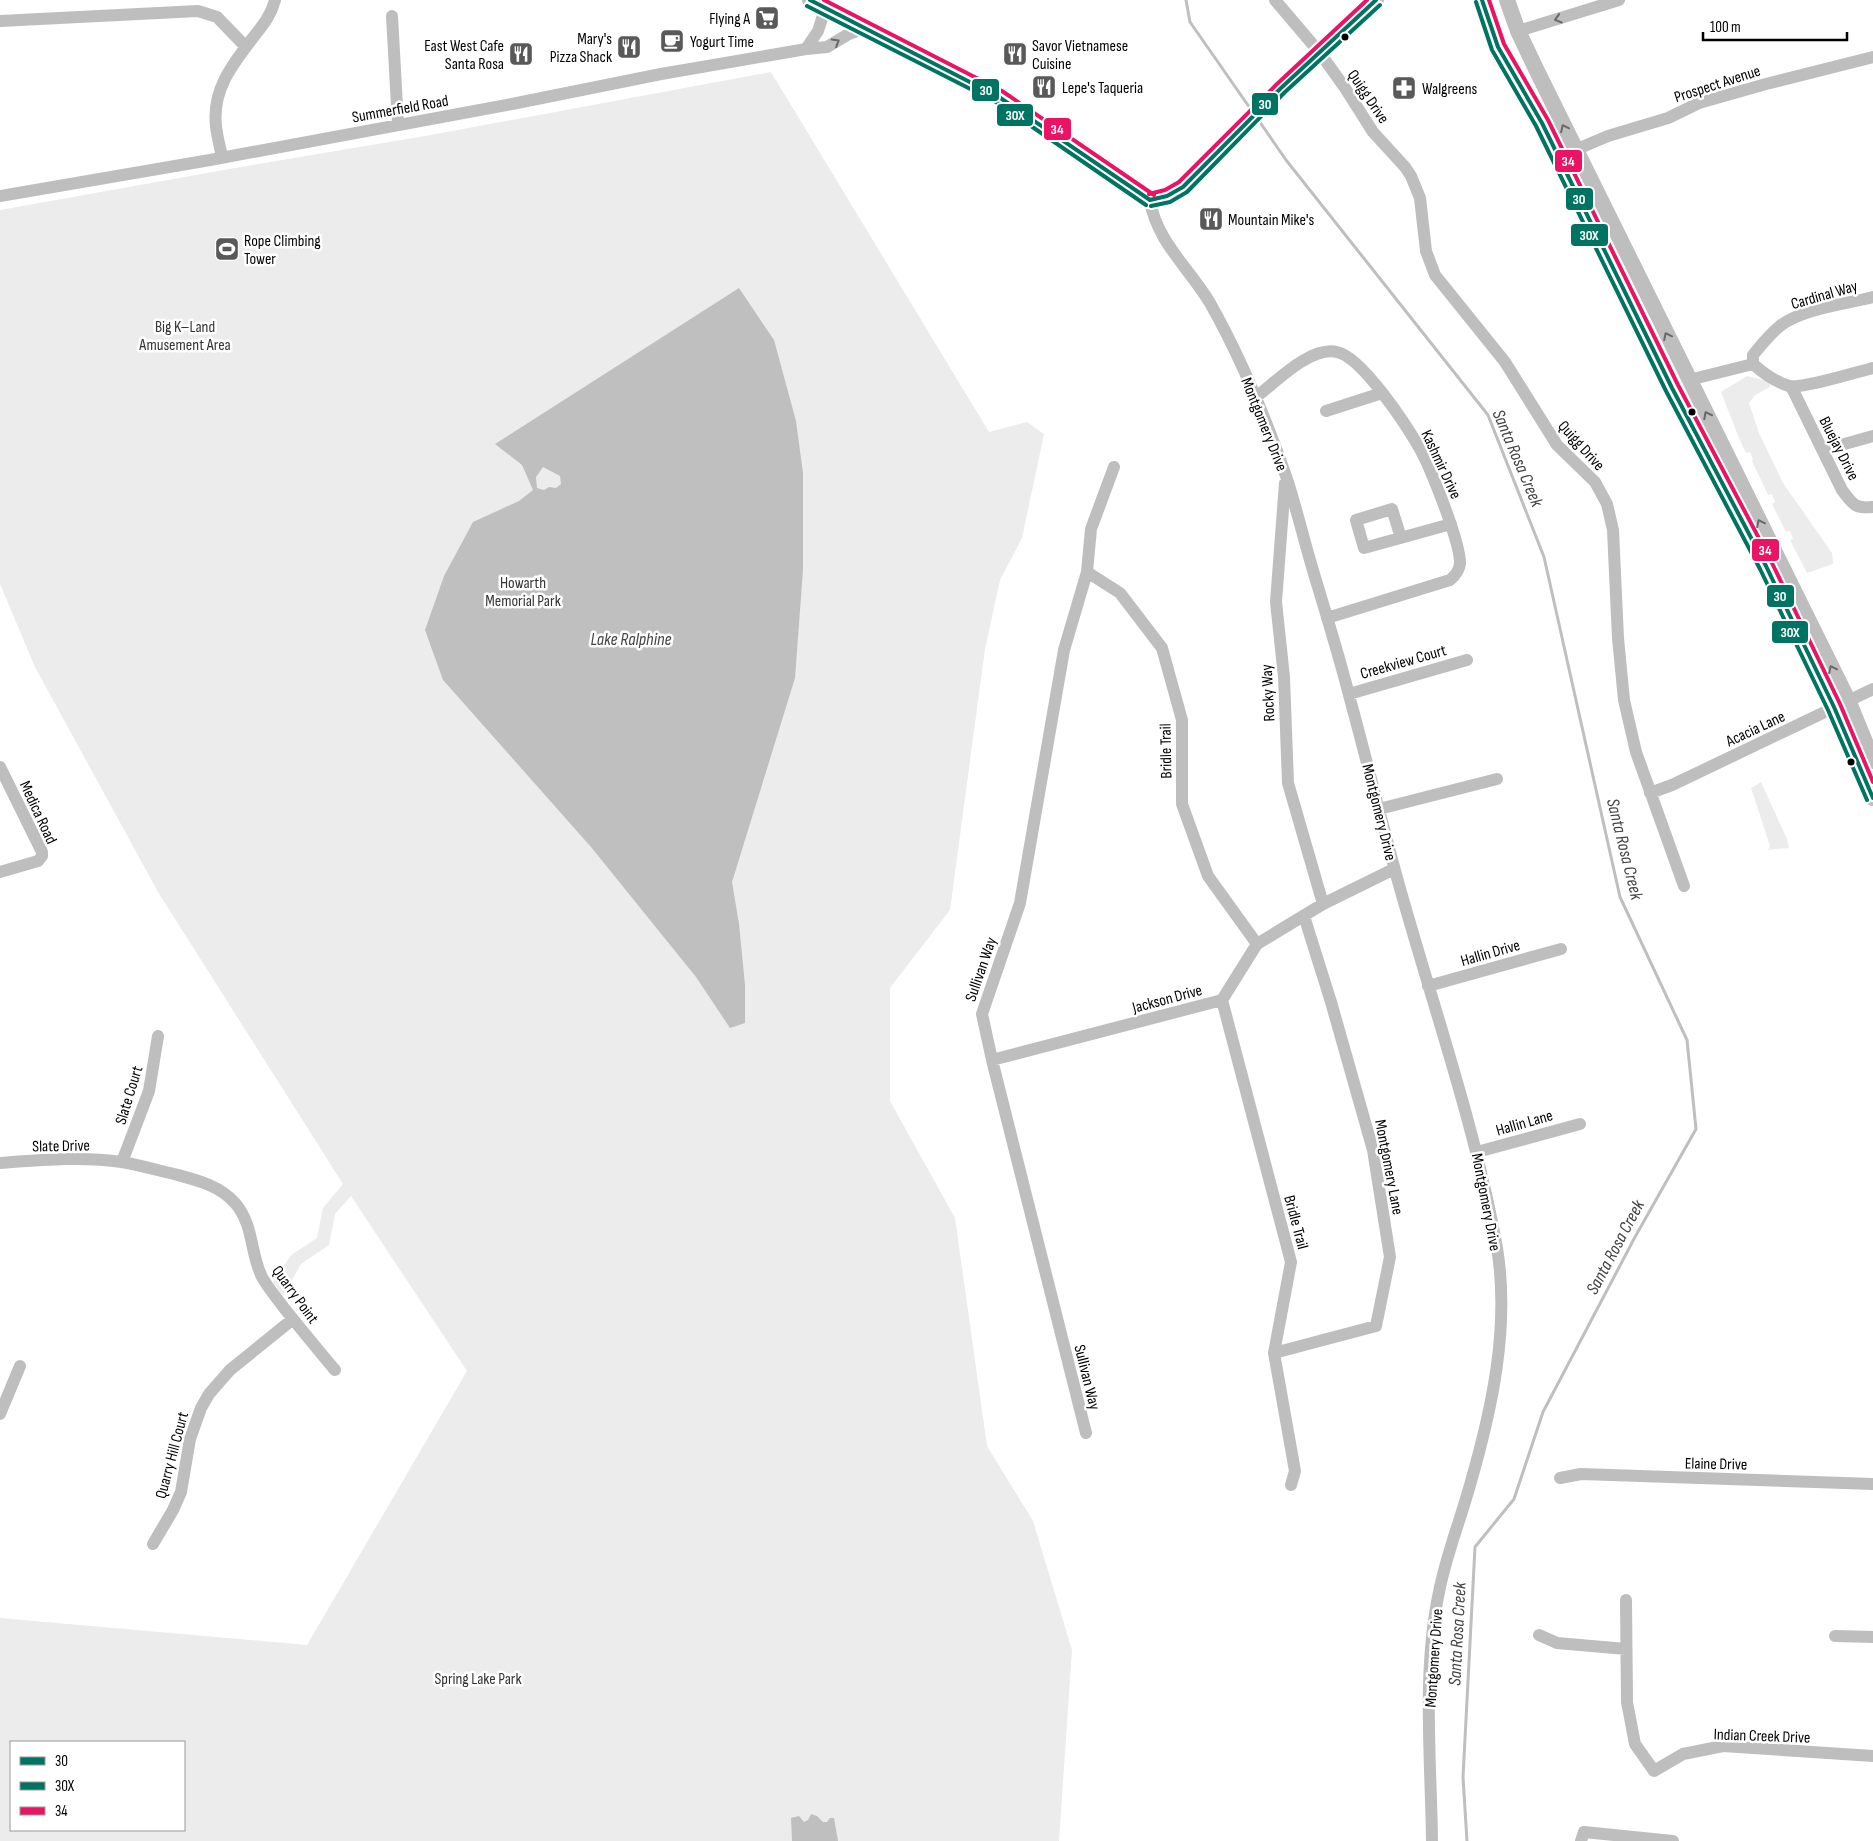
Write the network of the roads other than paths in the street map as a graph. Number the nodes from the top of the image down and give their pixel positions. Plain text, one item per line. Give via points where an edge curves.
1 (275, 0) edge
2 (810, 0) edge
3 (1276, 0) edge
4 (1376, 0) edge
5 (1482, 0) edge
6 (1507, 0) edge
7 (1619, 0) edge
8 (827, 4) edge
9 (392, 16) dead end
10 (0, 21) edge
11 (865, 28) junction
12 (1518, 32) junction
13 (246, 47) junction
14 (806, 49) junction
15 (1320, 53) junction
16 (1873, 57) edge
17 (398, 124) junction
18 (1575, 150) junction
19 (222, 157) junction
20 (0, 196) edge
21 (1150, 200) junction
22 (1873, 297) edge
23 (1753, 364) junction
24 (1873, 368) edge
25 (1689, 380) junction
26 (1791, 386) junction
27 (1672, 388) junction
28 (1382, 393) junction
29 (1256, 397) junction
30 (1326, 410) dead end
31 (1873, 436) edge
32 (1824, 450) junction
33 (1114, 467) dead end
34 (1286, 476) junction
35 (1873, 506) edge
36 (1451, 524) junction
37 (1401, 538) dead end
38 (1087, 572) junction
39 (1327, 618) junction
40 (1467, 660) dead end
41 (1873, 689) edge
42 (1349, 694) junction
43 (1841, 704) junction
44 (1873, 762) edge
45 (0, 767) edge
46 (1497, 779) dead end
47 (1650, 793) junction
48 (1873, 798) edge
49 (1379, 809) junction
50 (1394, 869) junction
51 (0, 872) edge
52 (1684, 886) dead end
53 (1323, 904) junction
54 (1304, 916) junction
55 (1258, 944) junction
56 (1562, 949) dead end
57 (1428, 986) junction
58 (1222, 1000) junction
59 (158, 1036) dead end
60 (992, 1060) junction
61 (1580, 1124) dead end
62 (1477, 1152) junction
63 (122, 1162) junction
64 (0, 1164) edge
65 (293, 1319) junction
66 (1274, 1354) junction
67 (20, 1366) dead end
68 (335, 1370) dead end
69 (0, 1414) edge
70 (1086, 1433) dead end
71 (1560, 1478) dead end
72 (1873, 1484) edge
73 (1291, 1485) dead end
74 (153, 1544) dead end
75 (1626, 1600) dead end
76 (1539, 1635) dead end
77 (1835, 1636) dead end
78 (1873, 1637) edge
79 (1626, 1650) junction
80 (1873, 1756) edge
81 (1635, 1840) edge
82 (1432, 1841) edge
83 (1581, 1841) edge
84 (1673, 1841) edge

1 - 13 street via 272,13
2 - 8 main road
3 - 15 street, Quigg Drive
4 - 15 main road
5 - 27 main road via 1498,47 1538,116
6 - 12 main road
7 -> 12 street
8 - 11 main road
8 - 14 street via 818,31
9 - 17 street
10 - 13 street via 198,11 217,17
14 -> 11 street, Summerfield Road via 828,47
11 - 21 main road via 999,96
18 -> 12 main road
13 - 19 street via 230,69 217,97 216,126
14 - 17 street, Summerfield Road
15 - 21 main road via 1276,93 1184,188
15 - 47 street, Quigg Drive via 1374,132 1411,176 1420,198 1426,251 1435,275 1505,362 1557,445 1595,482 1607,504 1613,530 1624,700
16 - 18 street, Prospect Avenue via 1699,104
17 - 19 street, Summerfield Road
25 -> 18 main road
19 - 20 street, Summerfield Road
21 - 29 street, Montgomery Drive via 1155,222 1209,301
22 - 23 street, Cardinal Way via 1797,315 1779,326 1758,348 1753,355
23 - 25 street
23 - 26 street via 1762,373
24 - 26 street
25 - 27 main road
43 -> 25 main road
26 - 32 street, Bluejay Drive
27 - 43 main road
28 - 29 street, Kashmir Drive via 1350,358 1327,351 1306,359
28 - 30 street
28 - 36 street, Kashmir Drive via 1421,450
29 - 34 street, Montgomery Drive
31 - 32 street
32 - 35 street, Bluejay Drive via 1842,490 1853,504 1861,508
33 - 38 street, Sullivan Way via 1091,529
34 - 39 street, Montgomery Drive
34 - 53 street, Rocky Way via 1276,602 1284,677 1288,783
36 - 37 street
36 - 39 street, Kashmir Drive via 1460,566 1450,580
38 - 55 street, Bridle Trail via 1120,593 1162,648 1182,720 1182,804 1208,876
38 - 60 street, Sullivan Way via 1064,650 1020,903 982,1014
39 - 42 street, Montgomery Drive
40 - 42 street, Creekview Court
41 - 43 street, Acacia Lane
42 - 49 street, Montgomery Drive
43 - 44 main road
43 - 47 street, Acacia Lane
43 - 48 main road
45 - 51 street, Medica Road via 42,852 38,861
46 - 49 street
47 - 52 street, Quigg Drive
49 - 50 street, Montgomery Drive
50 - 53 street, Jackson Drive
50 - 57 street, Montgomery Drive
53 - 54 street, Jackson Drive
54 - 55 street, Jackson Drive
54 - 66 street, Montgomery Lane via 1373,1150 1390,1257 1376,1326
55 - 58 street, Jackson Drive
56 - 57 street, Hallin Drive
57 - 62 street, Montgomery Drive
58 - 60 street, Jackson Drive
58 - 66 street, Bridle Trail via 1291,1262
59 - 63 street, Slate Court via 149,1091
60 - 70 street, Sullivan Way
61 - 62 street, Hallin Lane
62 - 82 street, Montgomery Drive via 1501,1281 1500,1336 1488,1417 1439,1589 1432,1635 1429,1682
63 - 64 street, Slate Drive via 83,1160
63 - 65 street, Quarry Point via 188,1178 225,1193 244,1216 263,1279
65 - 68 street, Quarry Point
65 - 74 street, Quarry Hill Court via 230,1370 209,1394 190,1439 181,1492
66 - 73 street, Bridle Trail via 1295,1471
67 - 69 street
71 - 72 street, Elaine Drive via 1581,1474
75 - 79 street
76 - 79 street via 1557,1643
77 - 78 street
79 - 80 street, Indian Creek Drive via 1627,1702 1635,1744 1654,1771 1683,1754 1723,1746
81 - 83 street via 1584,1832
81 - 84 street

